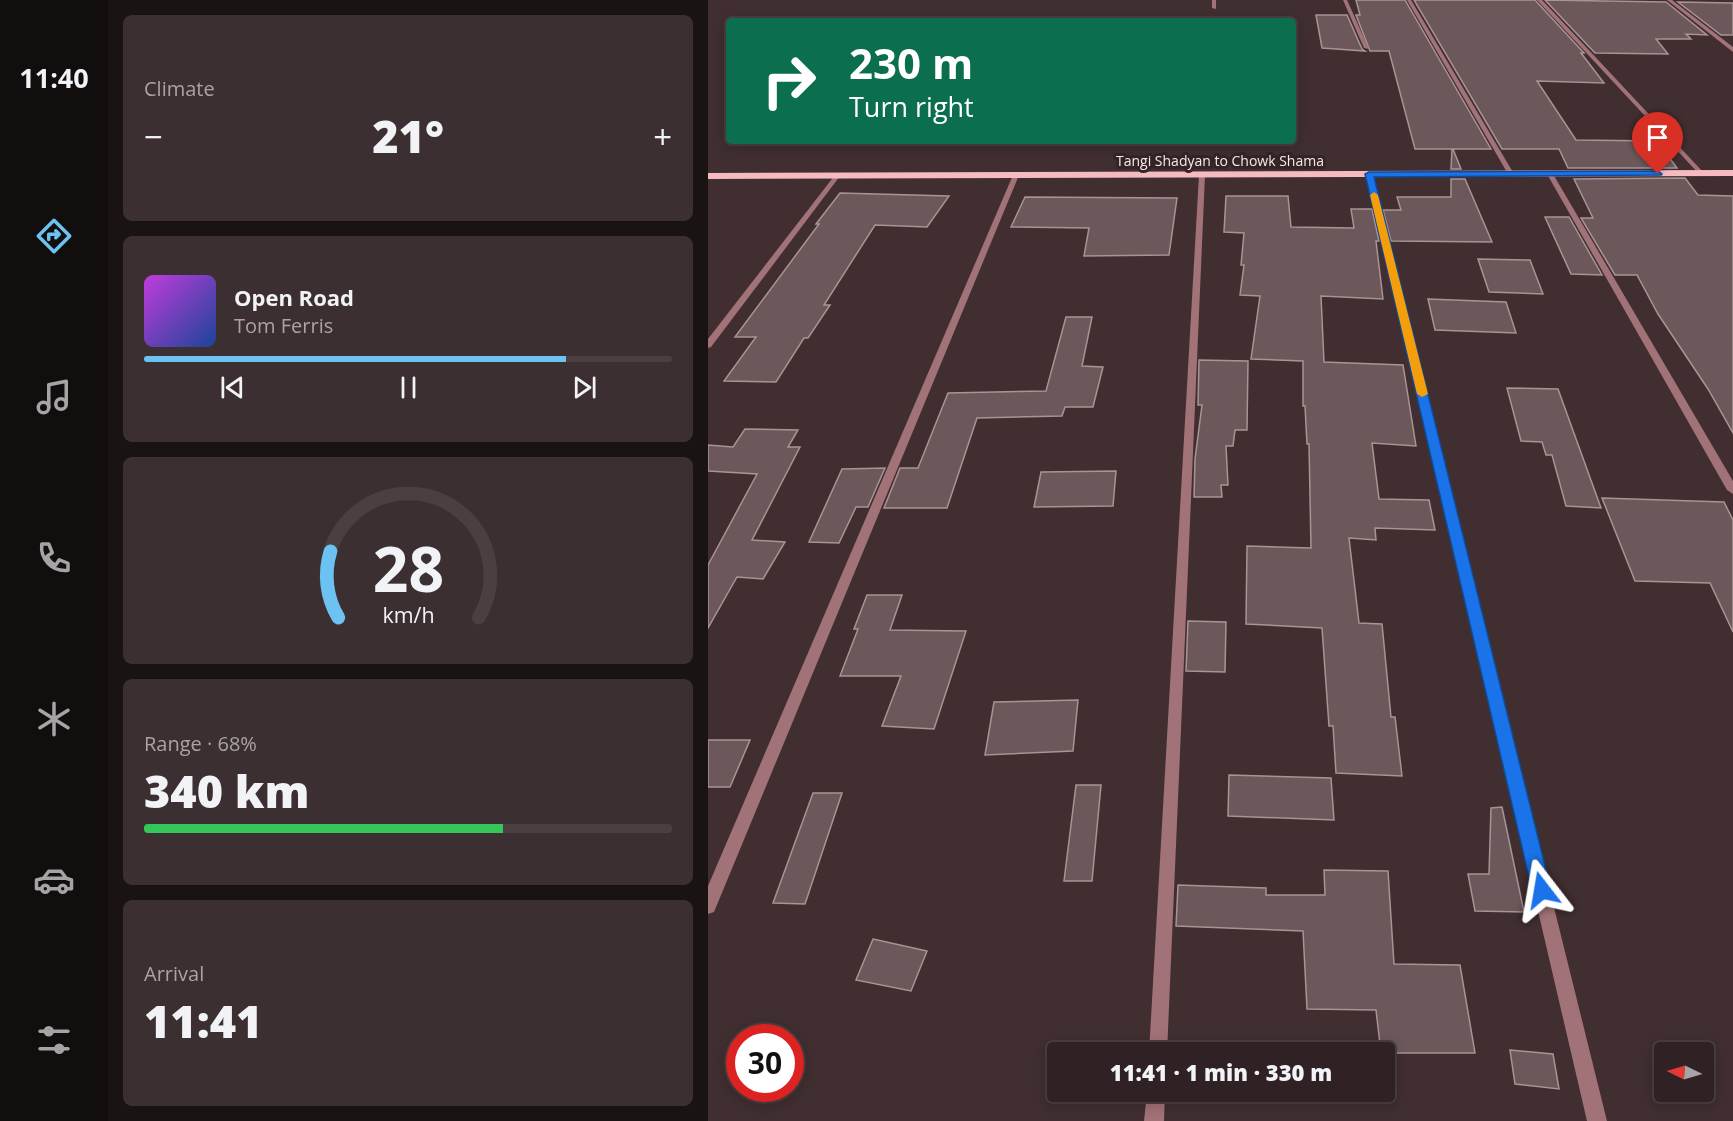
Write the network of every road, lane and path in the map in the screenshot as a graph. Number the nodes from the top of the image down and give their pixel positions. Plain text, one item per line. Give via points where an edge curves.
1 (1214, 0) edge
2 (1345, 0) edge
3 (1409, 0) edge
4 (1539, 0) edge
5 (1669, 0) edge
6 (1214, 8) dead end
7 (1368, 48) dead end
8 (1733, 50) edge
9 (1733, 173) edge
10 (1369, 174) junction
11 (1511, 174) junction
12 (1550, 174) junction
13 (1701, 174) junction
14 (1017, 175) junction
15 (1202, 175) junction
16 (708, 176) edge
17 (837, 176) junction
18 (708, 345) edge
19 (1733, 490) edge
20 (708, 906) edge
21 (1159, 1042) edge
22 (1155, 1102) edge
23 (1154, 1121) edge
24 (1597, 1121) edge

1 - 6 street
2 - 7 street
3 - 11 street
4 - 13 street
5 - 8 street
9 - 13 main road, Tangi Shadyan to Chowk Shama
10 - 11 main road, Tangi Shadyan to Chowk Shama
10 - 15 main road, Tangi Shadyan to Chowk Shama
10 - 24 street
11 - 12 main road, Tangi Shadyan to Chowk Shama
12 - 13 main road, Tangi Shadyan to Chowk Shama
12 - 19 street
14 - 15 main road, Tangi Shadyan to Chowk Shama
14 - 17 main road, Tangi Shadyan to Chowk Shama
14 - 20 street
15 - 21 street
16 - 17 main road, Tangi Shadyan to Chowk Shama
17 - 18 street
22 - 23 street

